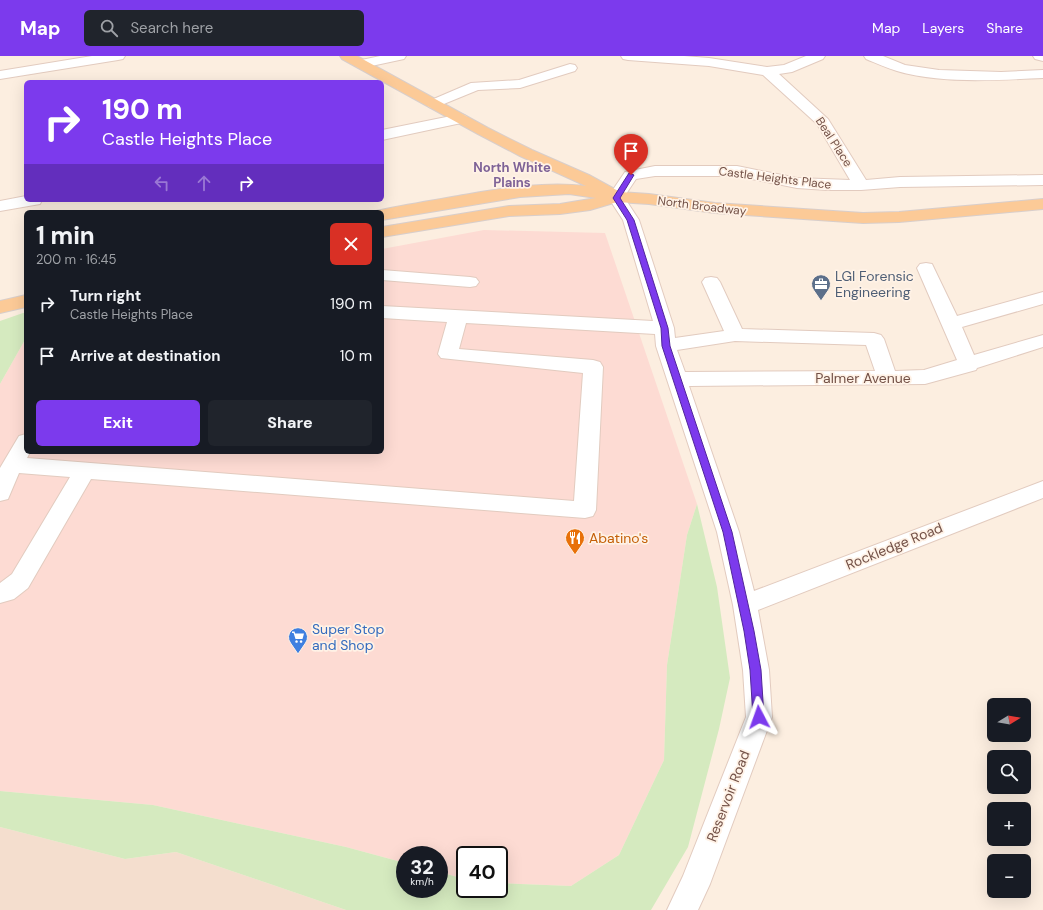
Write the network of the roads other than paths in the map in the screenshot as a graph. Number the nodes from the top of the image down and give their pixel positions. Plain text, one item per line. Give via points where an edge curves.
1 (118, 56) edge
2 (347, 56) edge
3 (399, 56) edge
4 (628, 56) edge
5 (818, 56) edge
6 (871, 56) edge
7 (362, 64) junction
8 (570, 68) dead end
9 (766, 71) junction
10 (1043, 74) edge
11 (0, 75) edge
12 (434, 104) junction
13 (461, 119) junction
14 (384, 135) edge
15 (1043, 180) edge
16 (861, 185) junction
17 (616, 198) junction
18 (24, 202) edge
19 (1043, 204) edge
20 (0, 206) edge
21 (384, 215) edge
22 (384, 232) edge
23 (926, 268) dead end
24 (384, 275) edge
25 (470, 282) dead end
26 (711, 282) dead end
27 (24, 286) edge
28 (0, 291) edge
29 (1043, 298) edge
30 (24, 301) edge
31 (0, 306) edge
32 (384, 312) edge
33 (458, 317) junction
34 (951, 324) junction
35 (735, 335) junction
36 (665, 337) junction
37 (1043, 341) edge
38 (969, 365) junction
39 (888, 378) junction
40 (678, 379) junction
41 (24, 444) edge
42 (12, 465) junction
43 (85, 470) junction
44 (1043, 489) edge
45 (0, 493) edge
46 (0, 593) edge
47 (745, 605) junction
48 (682, 910) edge

1 - 11 street
2 - 7 main road, North Broadway
3 - 7 street
4 - 9 street via 709,62
5 - 9 street via 788,69
6 - 10 street via 919,72 1001,76
7 - 12 main road, North Broadway
8 - 12 street via 520,84 476,86
9 - 16 street, Beal Place via 823,122
12 - 13 main road, North Broadway
13 - 14 street
13 - 17 main road, North Broadway via 526,153 583,178
15 - 16 street, Castle Heights Place
16 - 17 street, Castle Heights Place via 797,183 737,171 656,171 631,175
17 - 19 main road, North Broadway via 808,216 863,218
17 - 21 main road via 582,190 539,189
17 - 22 main road via 590,205 509,211
17 - 36 street, Reservoir Road via 631,220
18 - 20 street
23 - 34 street
24 - 25 street
26 - 35 street
27 - 28 main road
29 - 34 street
30 - 31 main road
32 - 33 street
33 - 36 street
33 - 43 street via 448,354 593,367 584,510
34 - 38 street
35 - 36 street
35 - 39 street via 874,339
36 - 40 street, Reservoir Road
37 - 38 street, Palmer Avenue
38 - 39 street, Palmer Avenue via 926,377
39 - 40 street, Palmer Avenue
40 - 47 street, Reservoir Road via 728,532
41 - 42 street
42 - 43 street
42 - 45 street
43 - 46 street via 20,581
44 - 47 street, Rockledge Road
47 - 48 street, Reservoir Road via 756,670 759,717 695,884

